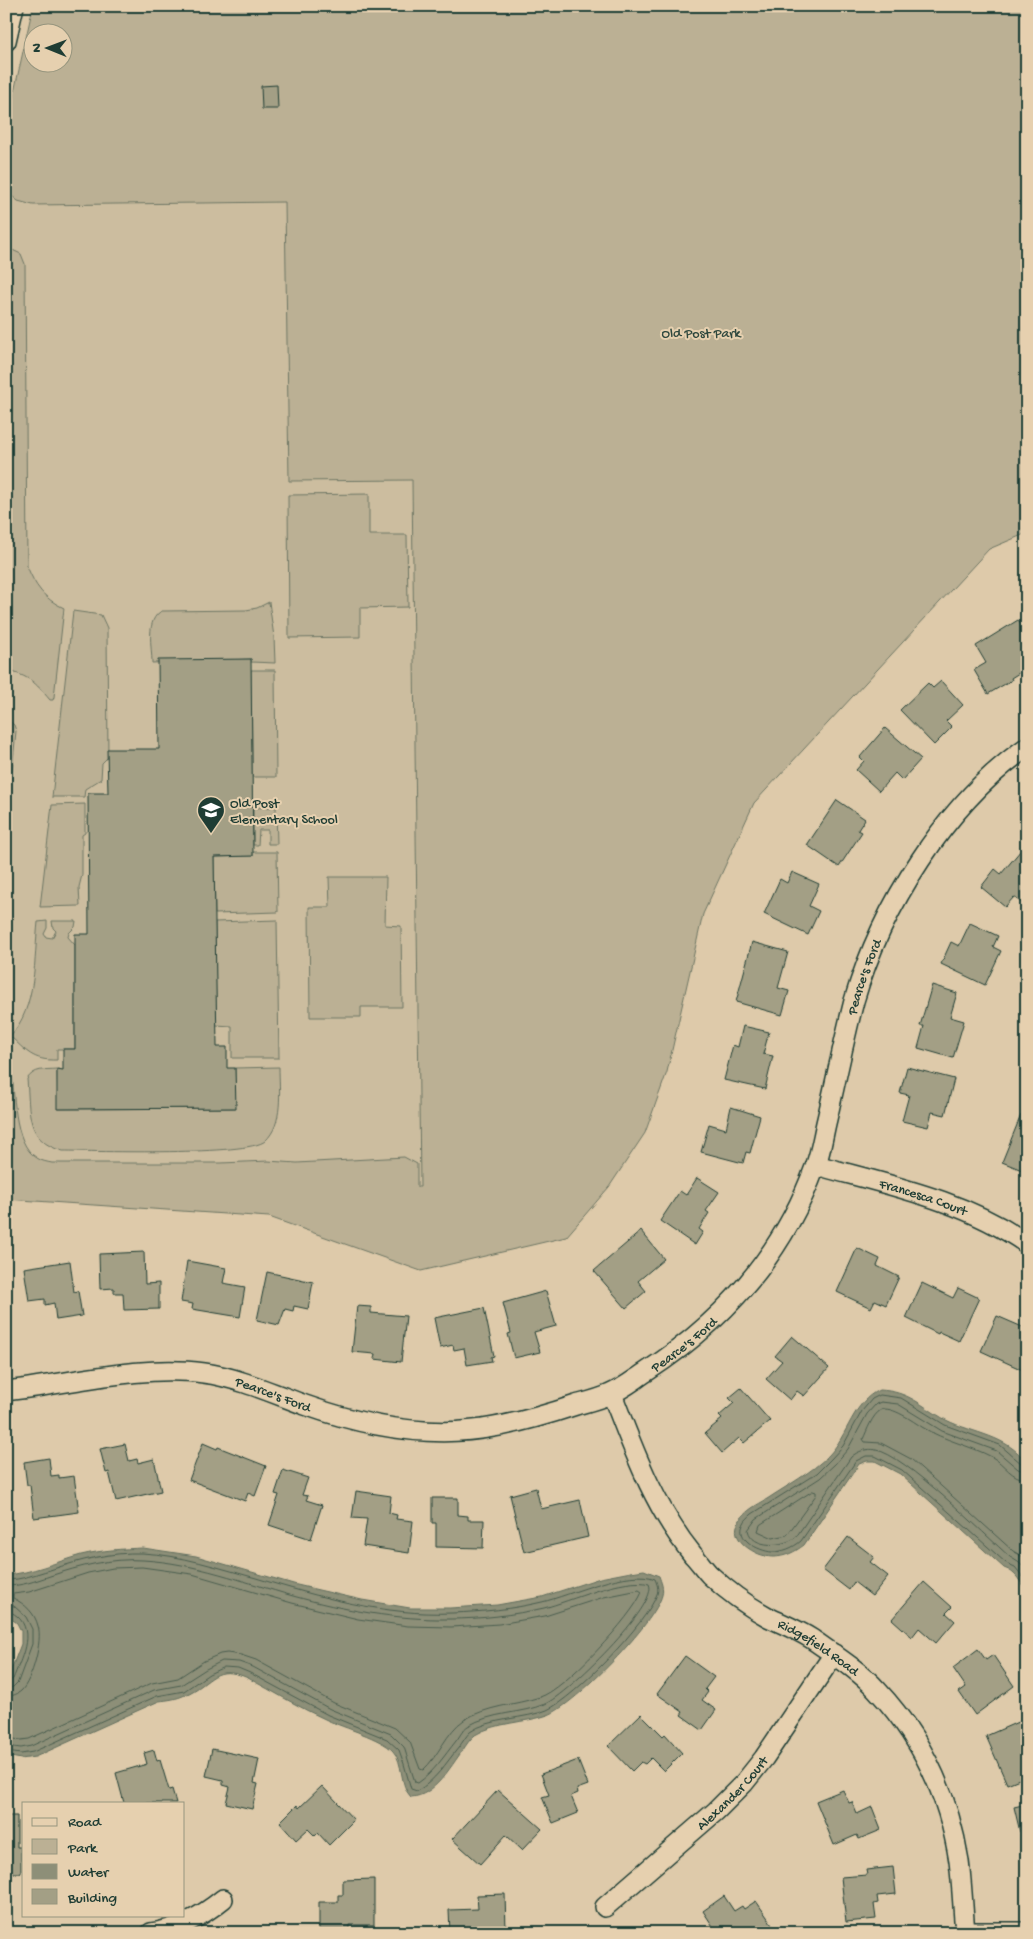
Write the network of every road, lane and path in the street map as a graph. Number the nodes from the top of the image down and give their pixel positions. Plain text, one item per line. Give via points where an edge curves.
1 (14, 6) edge
2 (6, 41) edge
3 (1027, 747) edge
4 (816, 1165) junction
5 (1027, 1244) edge
6 (6, 1391) edge
7 (612, 1394) junction
8 (834, 1654) junction
9 (223, 1899) dead end
10 (605, 1907) dead end
11 (965, 1932) edge
12 (1027, 1932) edge
13 (151, 1933) edge

1 - 2 street
3 - 4 street, Pearce's Ford via 981,787 950,820 891,908 870,955 855,1001
4 - 5 street, Francesca Court via 927,1196 984,1220
4 - 7 street, Pearce's Ford via 791,1222 759,1270 723,1312 679,1351
6 - 7 street, Pearce's Ford via 149,1371 205,1373 253,1386 338,1417 386,1427 435,1431 491,1428
7 - 8 street, Ridgefield Road via 642,1472 660,1508 709,1574 766,1616
8 - 10 street, Alexander Court via 744,1783
8 - 11 street, Ridgefield Road via 876,1689 904,1723 940,1787 959,1862
9 - 13 street via 192,1922
11 - 12 street

